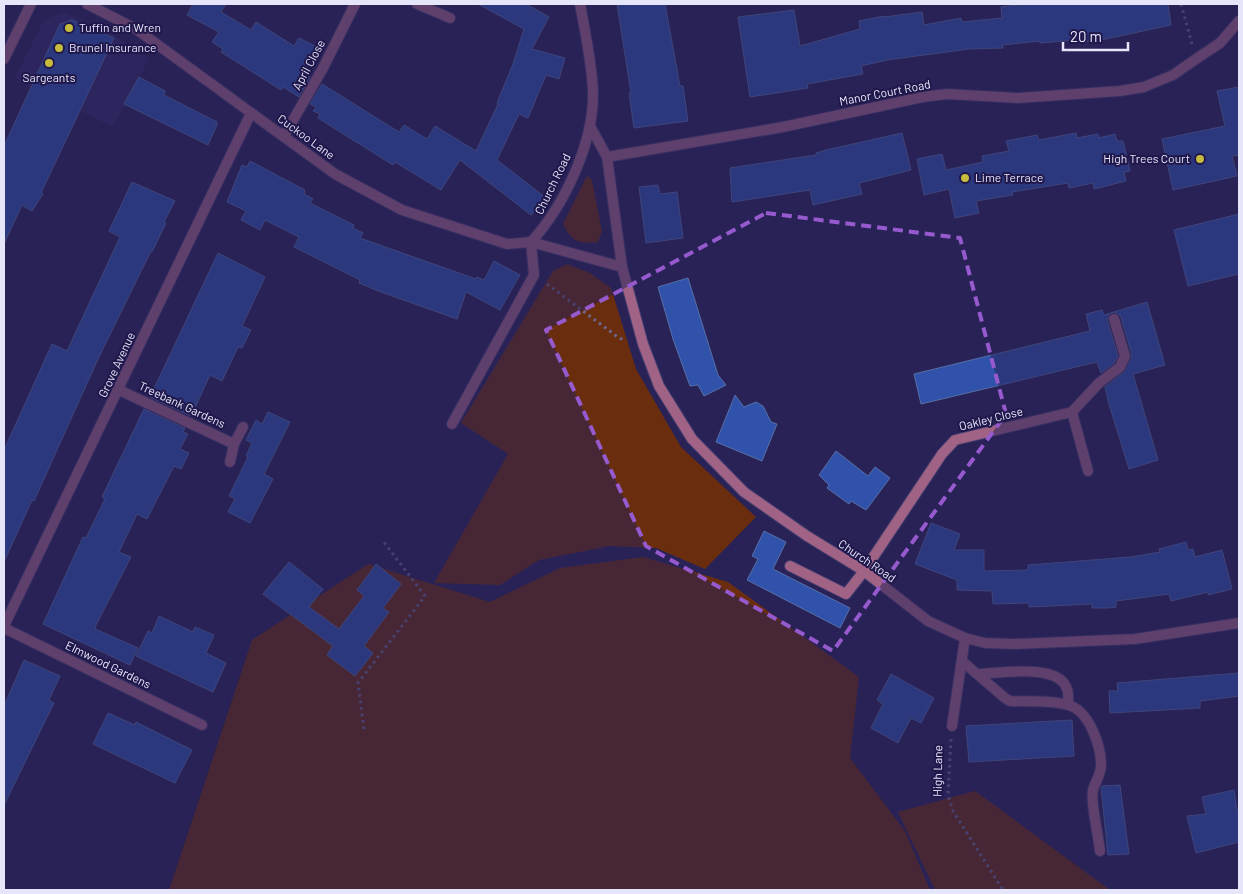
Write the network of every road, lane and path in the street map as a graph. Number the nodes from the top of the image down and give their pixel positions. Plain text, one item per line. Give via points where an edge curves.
1 (30, 4) edge
2 (87, 4) edge
3 (355, 4) edge
4 (417, 4) edge
5 (580, 4) edge
6 (1181, 4) edge
7 (450, 18) dead end
8 (1239, 21) edge
9 (4, 59) edge
10 (1196, 59) junction
11 (251, 113) junction
12 (591, 128) junction
13 (284, 136) junction
14 (607, 157) junction
15 (532, 242) junction
16 (622, 266) junction
17 (534, 275) junction
18 (1114, 319) dead end
19 (643, 344) junction
20 (119, 390) junction
21 (1072, 412) junction
22 (452, 424) dead end
23 (243, 427) dead end
24 (234, 444) junction
25 (230, 462) dead end
26 (1088, 471) dead end
27 (383, 542) dead end
28 (790, 566) dead end
29 (864, 571) junction
30 (1239, 623) edge
31 (4, 627) edge
32 (965, 638) junction
33 (963, 662) junction
34 (979, 674) junction
35 (1068, 704) junction
36 (202, 725) dead end
37 (952, 726) joint
38 (364, 729) dead end
39 (1100, 852) dead end
40 (1003, 890) edge

1 - 9 street
2 - 11 street, Cuckoo Lane via 136,29
3 - 13 street, April Close
4 - 7 street
5 - 12 street, Church Road via 593,91
6 - 10 path
8 - 10 street, Manor Court Road via 1220,43
10 - 14 street, Manor Court Road via 1160,81 1120,91 1018,98 947,94 923,97 783,127
11 - 13 street, Cuckoo Lane
11 - 20 street, Grove Avenue
12 - 14 street, Church Road
12 - 15 street, Church Road via 547,225
13 - 15 street, Cuckoo Lane via 335,174 402,210 507,244
14 - 16 street, Church Road
15 - 16 street
15 - 17 street
16 - 19 street, Church Road
17 - 19 path via 619,338
17 - 22 street
18 - 21 street via 1125,356 1120,367 1099,383
19 - 29 street, Church Road via 659,386 692,439 744,492
20 - 24 street, Treebank Gardens
20 - 31 street, Grove Avenue
21 - 26 street
21 - 29 street, Oakley Close via 955,440 942,454
23 - 24 street, Treebank Gardens
24 - 25 street, Treebank Gardens
27 - 38 path via 425,596 358,683
28 - 29 street, Oakley Close via 846,594
29 - 32 street, Church Road via 928,621
30 - 32 street, Church Road via 1135,639 1015,644 985,643
31 - 36 street, Elmwood Gardens
32 - 33 street
33 - 34 street
33 - 37 street
34 - 35 street via 998,694 1010,701
34 - 35 street via 1048,672 1062,679 1068,689
35 - 39 street via 1076,709 1096,736 1101,765 1093,791
37 - 40 path, High Lane via 948,795 953,811

